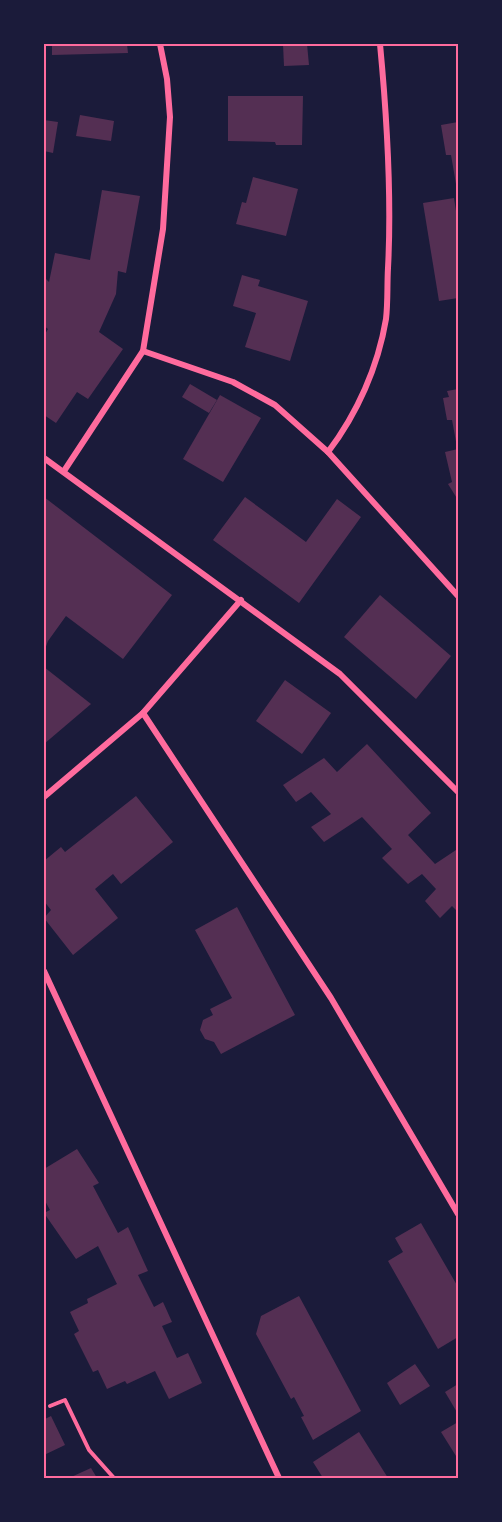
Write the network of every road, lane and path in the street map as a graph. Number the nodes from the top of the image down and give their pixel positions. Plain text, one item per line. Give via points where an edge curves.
1 (160, 44) edge
2 (380, 44) edge
3 (143, 351) junction
4 (328, 452) junction
5 (44, 458) edge
6 (64, 471) junction
7 (459, 596) edge
8 (241, 600) junction
9 (143, 713) junction
10 (459, 792) edge
11 (44, 797) edge
12 (44, 972) edge
13 (459, 1214) edge
14 (50, 1406) dead end
15 (114, 1479) edge
16 (279, 1479) edge

1 - 3 street via 170,117 163,229
2 - 4 street via 390,231 386,319 371,375 347,428
3 - 4 street via 233,382 275,405
3 - 6 street
4 - 7 street
5 - 6 street
6 - 8 street
8 - 9 street
8 - 10 street via 340,674
9 - 11 street
9 - 13 street via 332,998
12 - 16 street
14 - 15 path via 65,1400 89,1450

